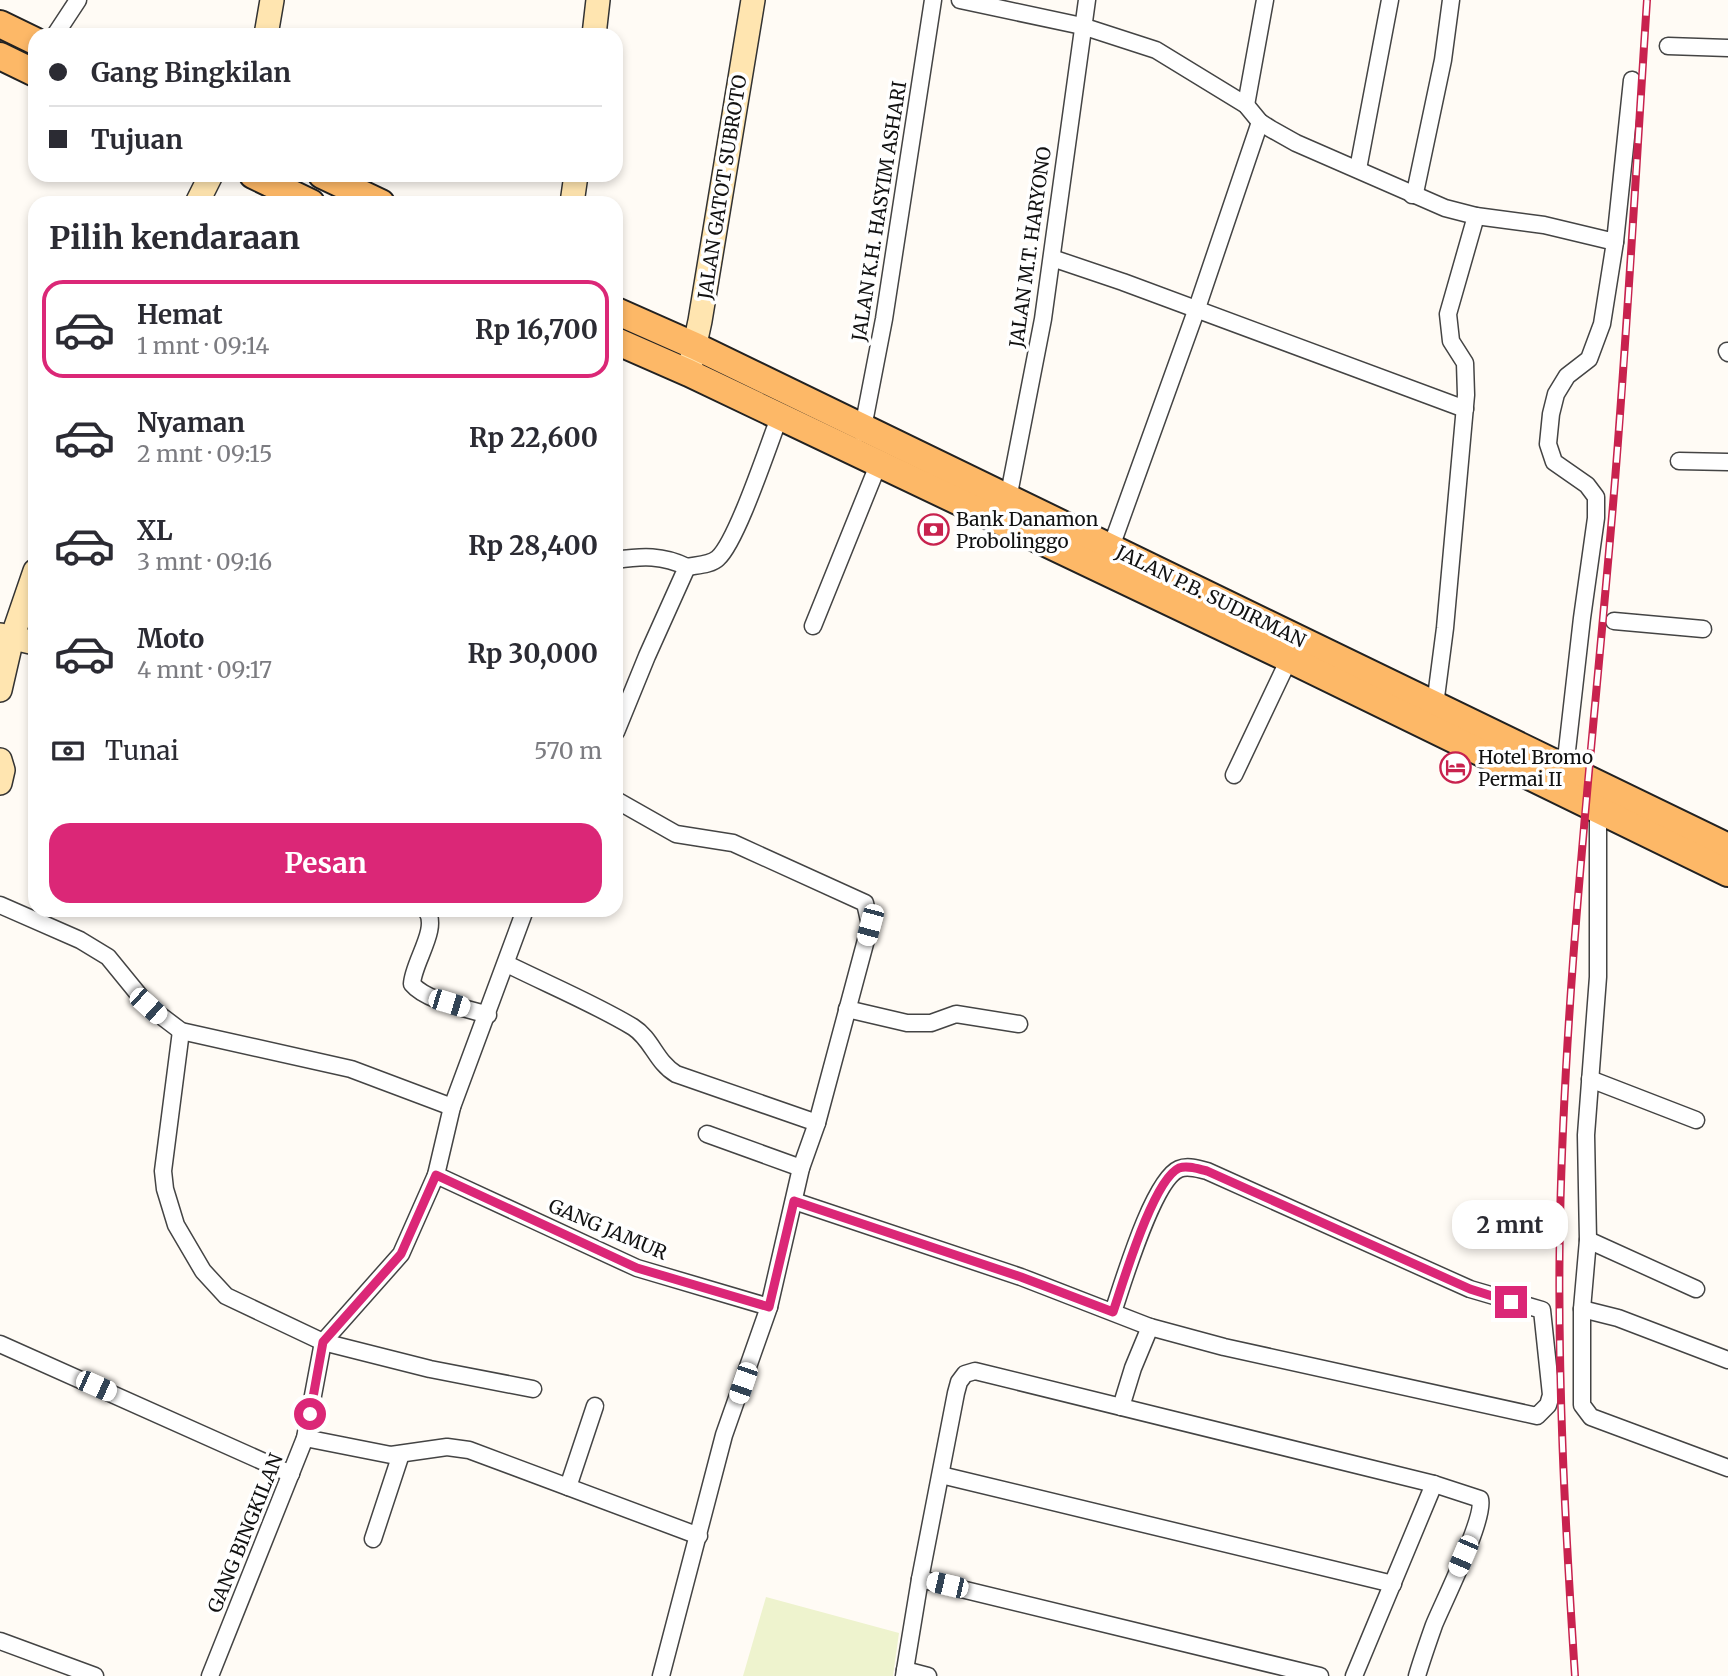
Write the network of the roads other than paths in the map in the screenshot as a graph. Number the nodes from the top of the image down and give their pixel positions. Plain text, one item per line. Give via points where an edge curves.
1 (78, 0) edge
2 (272, 0) edge
3 (598, 0) edge
4 (753, 0) edge
5 (933, 0) edge
6 (960, 0) edge
7 (1087, 0) edge
8 (1265, 0) edge
9 (1390, 0) edge
10 (1451, 0) edge
11 (0, 24) edge
12 (1082, 26) junction
13 (60, 28) edge
14 (267, 28) edge
15 (595, 28) edge
16 (28, 38) edge
17 (1668, 46) dead end
18 (1728, 48) edge
19 (0, 56) edge
20 (28, 70) edge
21 (1632, 80) dead end
22 (1246, 105) junction
23 (1259, 122) junction
24 (1358, 169) junction
25 (268, 182) edge
26 (337, 182) edge
27 (1412, 195) junction
28 (296, 196) edge
29 (367, 196) edge
30 (1476, 216) junction
31 (1615, 242) junction
32 (1052, 258) junction
33 (1196, 310) junction
34 (623, 314) edge
35 (623, 344) edge
36 (695, 346) junction
37 (689, 373) junction
38 (1465, 409) junction
39 (779, 418) junction
40 (863, 428) junction
41 (867, 460) junction
42 (1679, 461) dead end
43 (1728, 462) edge
44 (1008, 499) junction
45 (1111, 547) junction
46 (623, 560) edge
47 (687, 567) junction
48 (28, 587) edge
49 (1614, 621) dead end
50 (813, 625) dead end
51 (1703, 629) dead end
52 (6, 636) edge
53 (28, 641) edge
54 (1289, 659) junction
55 (0, 690) edge
56 (1435, 705) junction
57 (623, 715) edge
58 (0, 760) edge
59 (1565, 768) junction
60 (1234, 775) dead end
61 (0, 783) edge
62 (623, 804) edge
63 (1598, 809) junction
64 (1728, 847) edge
65 (1728, 873) edge
66 (0, 905) edge
67 (430, 917) edge
68 (523, 917) edge
69 (507, 964) junction
70 (848, 1009) junction
71 (488, 1015) junction
72 (1020, 1024) dead end
73 (181, 1031) junction
74 (1590, 1079) junction
75 (452, 1107) junction
76 (1696, 1120) dead end
77 (817, 1124) junction
78 (707, 1134) dead end
79 (801, 1168) junction
80 (436, 1175) junction
81 (794, 1201) junction
82 (1588, 1240) junction
83 (1696, 1289) dead end
84 (769, 1307) junction
85 (1590, 1311) junction
86 (1113, 1312) junction
87 (1150, 1327) junction
88 (323, 1342) junction
89 (0, 1344) edge
90 (1728, 1360) edge
91 (533, 1389) dead end
92 (595, 1406) dead end
93 (1121, 1407) junction
94 (305, 1438) junction
95 (401, 1454) junction
96 (1728, 1468) edge
97 (291, 1474) junction
98 (941, 1475) junction
99 (1434, 1484) junction
100 (568, 1487) junction
101 (699, 1536) junction
102 (373, 1539) dead end
103 (920, 1579) junction
104 (1393, 1584) junction
105 (0, 1641) edge
106 (905, 1673) edge
107 (94, 1676) edge
108 (210, 1676) edge
109 (661, 1676) edge
110 (928, 1676) edge
111 (1320, 1676) edge
112 (1354, 1676) edge
113 (1416, 1676) edge

1 - 13 street
2 - 14 main road
3 - 15 main road
4 - 36 main road, JALAN GATOT SUBROTO
5 - 40 street, JALAN K.H. HASYIM ASHARI
6 - 12 street
7 - 12 street, JALAN M.T. HARYONO
8 - 22 street
9 - 24 street
10 - 27 street via 1443,60
11 - 16 main road
12 - 22 street via 1156,50
12 - 32 street, JALAN M.T. HARYONO
17 - 18 street
19 - 20 main road
21 - 31 street
22 - 23 street
23 - 24 street
23 - 33 street
24 - 27 street
25 - 28 main road
26 - 29 main road
27 - 30 street
30 - 31 street via 1544,225
30 - 38 street via 1448,314 1451,341 1465,363
31 - 59 street via 1602,324 1589,359 1567,376 1556,394 1548,444 1554,462 1596,497
32 - 33 street
32 - 44 street, JALAN M.T. HARYONO
33 - 38 street
33 - 45 street
34 - 36 main road, JALAN P.B. SUDIRMAN
35 - 37 main road, JALAN P.B. SUDIRMAN
36 - 37 main road, JALAN GATOT SUBROTO
36 - 40 main road, JALAN P.B. SUDIRMAN
37 - 39 main road, JALAN P.B. SUDIRMAN
38 - 56 street
39 - 41 main road, JALAN P.B. SUDIRMAN
39 - 47 street via 734,533 719,558
40 - 41 street, JALAN K.H. HASYIM ASHARI
40 - 44 main road, JALAN P.B. SUDIRMAN
41 - 50 street, JALAN K.H. HASYIM ASHARI
41 - 54 main road, JALAN P.B. SUDIRMAN
42 - 43 street
44 - 45 main road, JALAN P.B. SUDIRMAN
45 - 56 main road, JALAN P.B. SUDIRMAN
46 - 47 street via 644,556
47 - 57 street
48 - 52 main road
49 - 51 street
52 - 53 main road
52 - 55 main road
54 - 60 street
54 - 63 main road, JALAN P.B. SUDIRMAN
56 - 59 main road, JALAN P.B. SUDIRMAN
58 - 61 main road
59 - 64 main road, JALAN P.B. SUDIRMAN
62 - 70 street via 676,834 733,843 865,903 870,925
63 - 65 main road, JALAN P.B. SUDIRMAN
63 - 74 street via 1598,977
66 - 73 street via 108,957 148,1006
67 - 71 street via 412,984 430,997
68 - 69 street
69 - 71 street
69 - 77 street via 632,1027 676,1074
70 - 72 street via 907,1023 931,1023 956,1014
70 - 77 street
71 - 75 street
73 - 75 street via 351,1069
73 - 88 street via 163,1171 176,1225 204,1271 226,1296
74 - 76 street
74 - 82 street
75 - 80 street
77 - 79 street
78 - 79 street
79 - 81 street
80 - 84 street, GANG JAMUR via 637,1268
80 - 88 street via 401,1254
81 - 84 street
81 - 86 street
82 - 83 street
82 - 85 street
84 - 101 street via 724,1435
85 - 90 street
85 - 96 street via 1582,1405 1591,1416
86 - 87 street
86 - 87 street via 1140,1232 1162,1185 1180,1168 1191,1167 1470,1289 1542,1310 1551,1395 1537,1416
87 - 93 street
88 - 91 street
88 - 94 street, GANG BINGKILAN
89 - 97 street
92 - 100 street
93 - 98 street via 987,1372 965,1374 956,1393
93 - 99 street
94 - 95 street
94 - 97 street, GANG BINGKILAN
95 - 100 street via 458,1448
95 - 102 street
97 - 108 street, GANG BINGKILAN
98 - 103 street
98 - 104 street
99 - 104 street
99 - 113 street via 1480,1499 1482,1505
100 - 101 street
101 - 109 street
103 - 106 street
103 - 111 street
104 - 112 street
105 - 107 street
106 - 110 street

